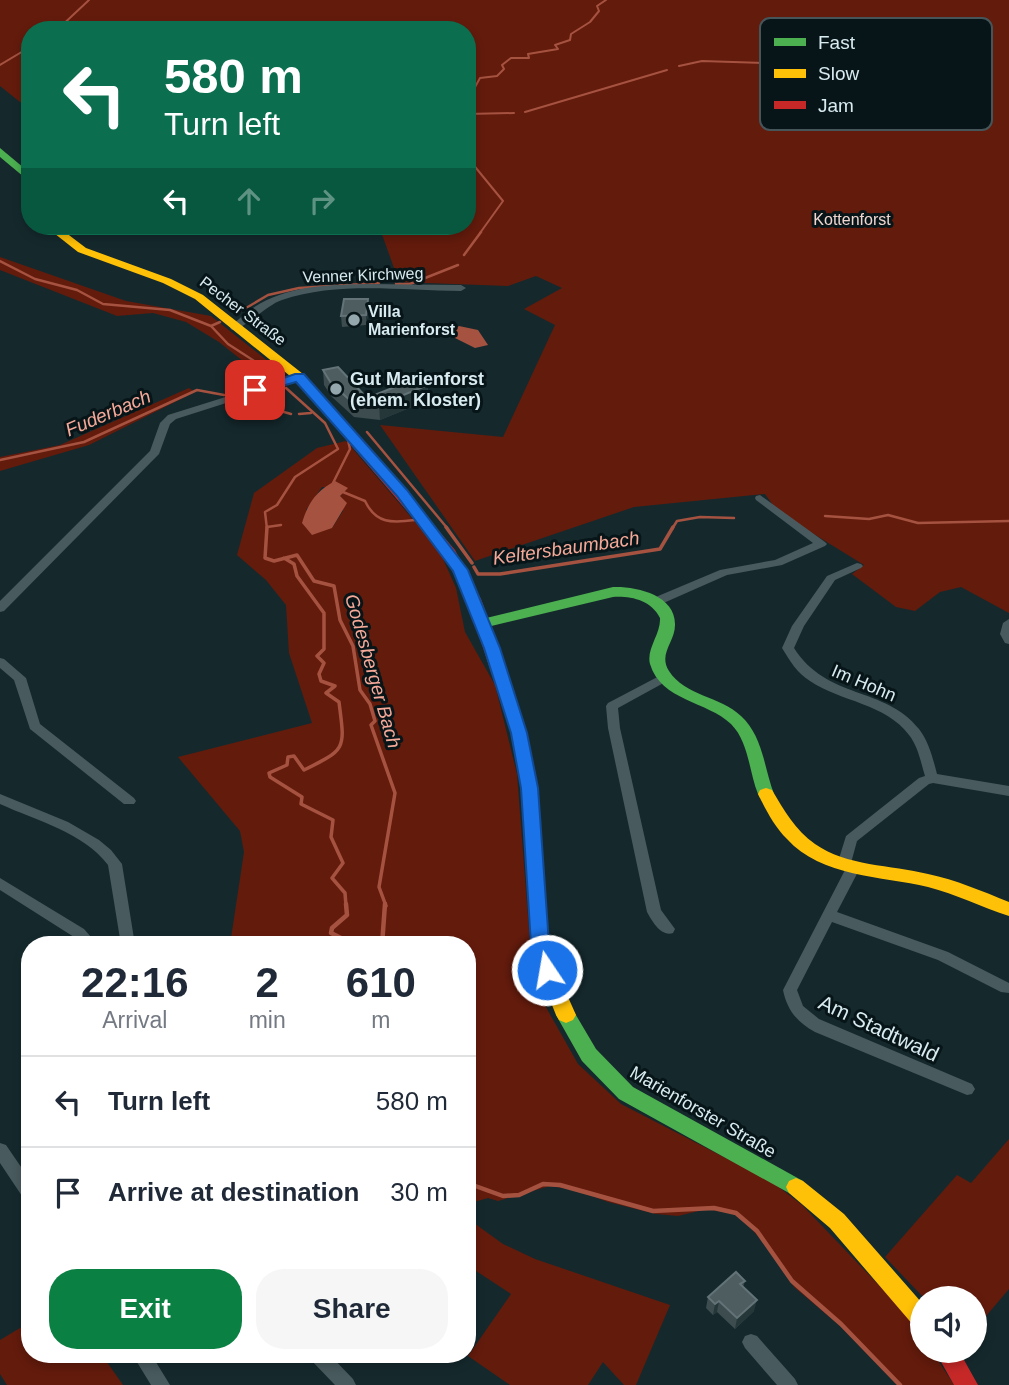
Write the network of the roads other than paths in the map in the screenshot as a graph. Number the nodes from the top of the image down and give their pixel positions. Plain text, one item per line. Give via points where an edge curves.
1 (0, 151) edge
2 (21, 167) edge
3 (60, 235) edge
4 (461, 288) dead end
5 (235, 328) junction
6 (299, 377) junction
7 (760, 498) dead end
8 (857, 566) dead end
9 (655, 602) junction
10 (0, 608) edge
11 (1009, 623) edge
12 (483, 624) junction
13 (1009, 640) edge
14 (0, 662) edge
15 (665, 677) junction
16 (932, 778) junction
17 (1009, 791) edge
18 (0, 799) edge
19 (129, 802) dead end
20 (849, 866) junction
21 (0, 883) edge
22 (1009, 909) edge
23 (829, 915) junction
24 (668, 929) dead end
25 (82, 936) edge
26 (127, 936) edge
27 (1006, 988) dead end
28 (967, 1089) dead end
29 (0, 1150) edge
30 (21, 1181) edge
31 (910, 1306) edge
32 (751, 1342) dead end
33 (147, 1363) edge
34 (326, 1363) edge
35 (953, 1363) edge
36 (161, 1385) edge
37 (347, 1385) edge
38 (789, 1385) edge
39 (967, 1385) edge

1 - 2 main road
3 - 5 main road, Pecher Straße via 82,250 187,289
4 - 5 street, Venner Kirchweg via 294,294 259,307
5 - 6 main road, Pecher Straße
6 - 10 street via 172,417 165,423 155,452
6 - 12 main road, Marienforster Straße via 448,550
7 - 9 street via 821,544 778,563 724,572
8 - 16 street, Im Hohn via 831,578 788,648 809,677 902,719 915,734
9 - 12 main road via 614,592
9 - 15 main road via 667,620 656,651 658,668
11 - 13 street
12 - 31 main road, Marienforster Straße via 510,699 530,788 540,944 558,997 589,1055 626,1093 819,1204
14 - 19 street via 20,678 34,726
15 - 20 main road via 742,725 761,786 789,833 809,850
15 - 24 street via 612,706 654,912
16 - 17 street
16 - 20 street via 851,839
18 - 26 street via 90,841 111,857
20 - 22 main road via 917,878
20 - 23 street, Am Stadtwald
21 - 25 street
23 - 27 street via 943,956
23 - 28 street, Am Stadtwald via 790,990 799,1013 827,1031
29 - 30 street
32 - 38 street
33 - 36 street
34 - 37 street
35 - 39 main road

